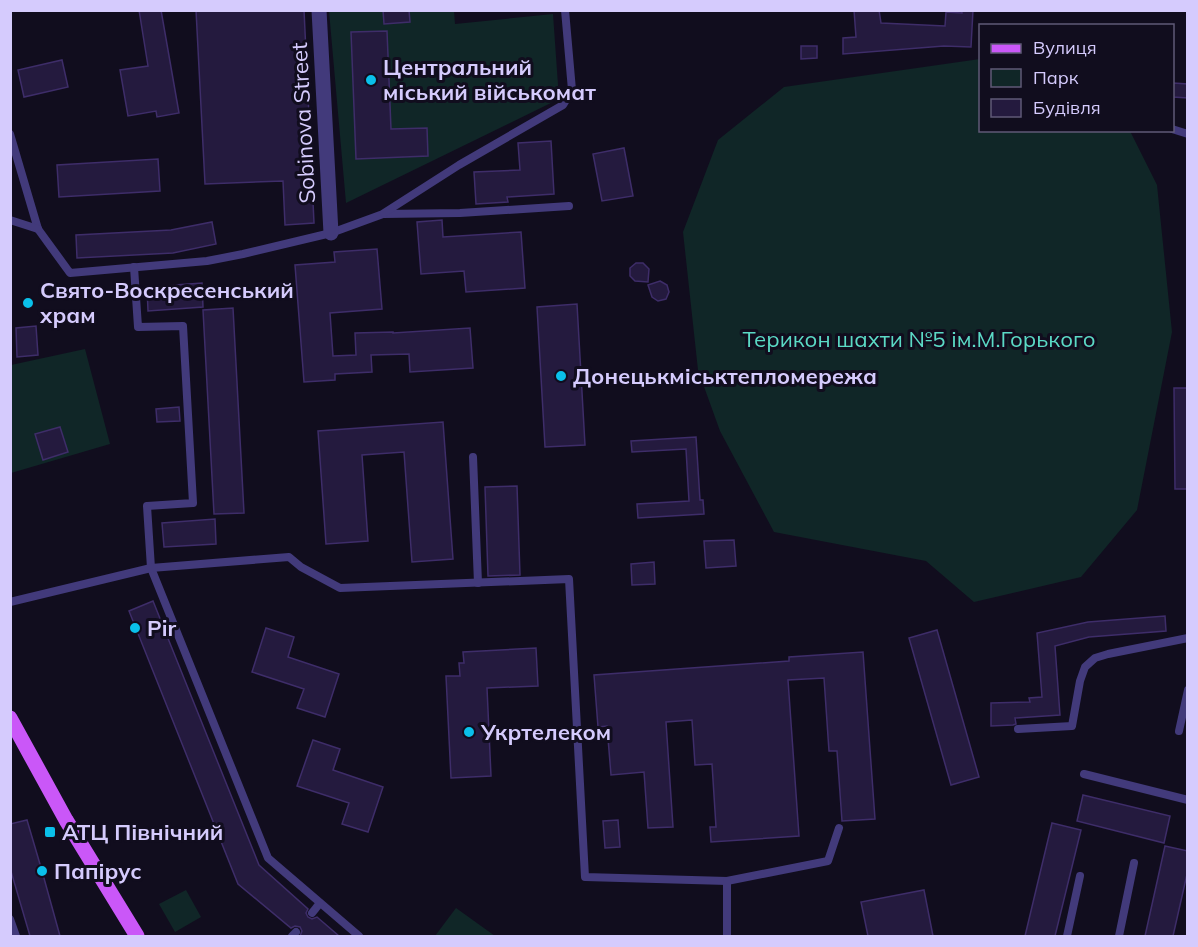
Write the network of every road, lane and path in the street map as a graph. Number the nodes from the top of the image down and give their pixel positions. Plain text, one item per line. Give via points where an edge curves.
1 (319, 10) edge
2 (565, 10) edge
3 (10, 134) edge
4 (569, 206) dead end
5 (382, 214) junction
6 (10, 220) edge
7 (38, 229) junction
8 (331, 233) junction
9 (135, 267) junction
10 (473, 457) dead end
11 (151, 568) junction
12 (478, 583) junction
13 (10, 602) edge
14 (1188, 639) edge
15 (1188, 690) edge
16 (10, 718) edge
17 (1018, 729) dead end
18 (1179, 731) dead end
19 (1084, 774) dead end
20 (1188, 800) edge
21 (839, 828) dead end
22 (1134, 863) dead end
23 (1080, 876) dead end
24 (727, 881) junction
25 (320, 903) junction
26 (312, 913) dead end
27 (10, 919) edge
28 (132, 935) edge
29 (16, 936) edge
30 (359, 936) edge
31 (727, 936) edge
32 (1067, 936) edge
33 (1119, 936) edge

1 - 8 street, Sobinova Street
2 - 5 lane via 572,90 563,105
3 - 7 lane
4 - 5 lane
5 - 8 lane
6 - 7 lane
7 - 9 lane via 70,273
8 - 9 lane via 207,261
9 - 11 lane via 138,327 183,326 192,479 193,503 147,506
10 - 12 lane
11 - 12 lane via 288,557 340,588
11 - 13 lane
11 - 25 lane via 268,858
12 - 24 lane via 569,579 585,877
14 - 17 lane via 1095,658 1085,667 1080,681 1072,726
15 - 18 lane
16 - 28 main road
19 - 20 lane
21 - 24 lane via 828,861
22 - 33 lane
23 - 32 lane
24 - 31 lane
25 - 26 lane
25 - 30 lane
27 - 29 lane

